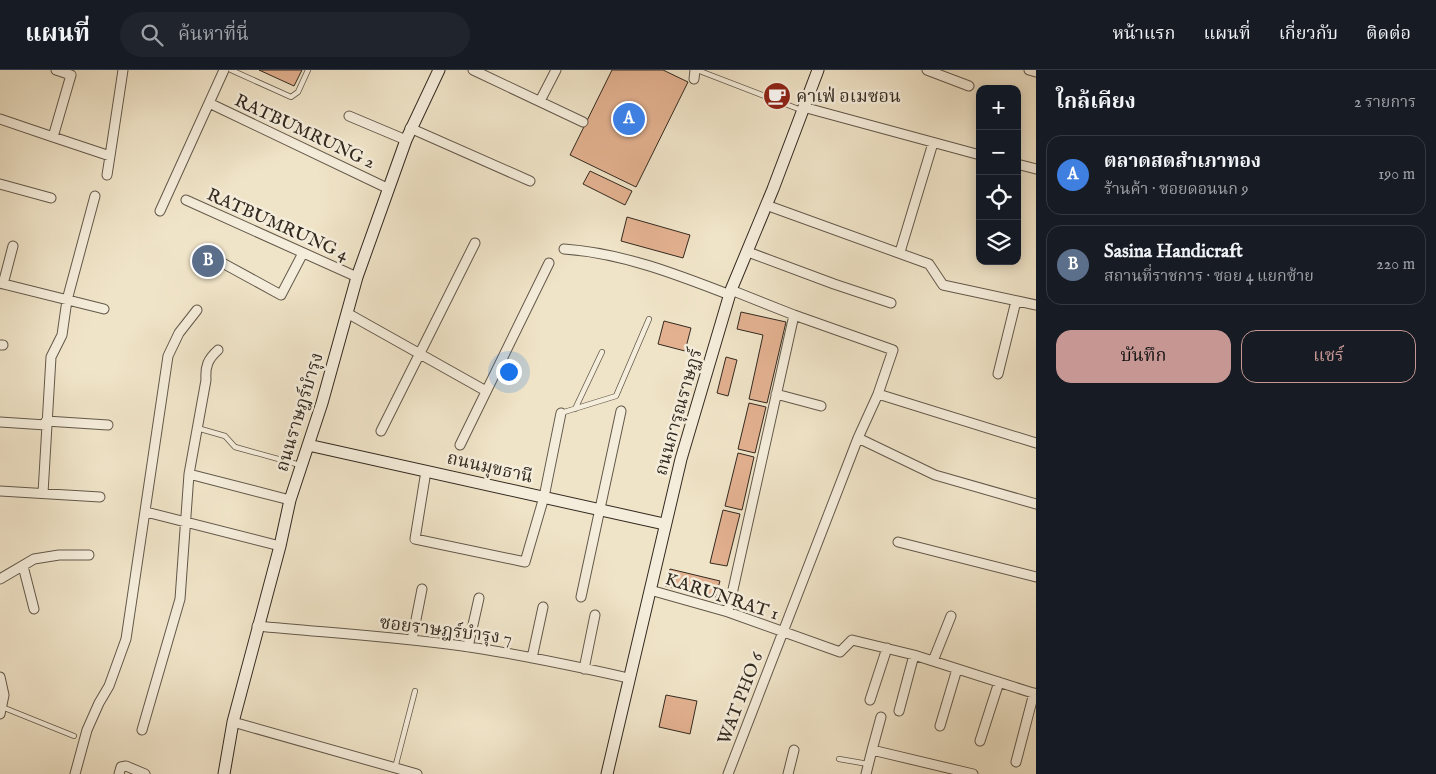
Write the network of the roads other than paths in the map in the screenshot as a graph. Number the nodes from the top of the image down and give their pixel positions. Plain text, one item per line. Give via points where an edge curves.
1 (56, 70) edge
2 (123, 70) edge
3 (224, 70) edge
4 (231, 70) edge
5 (308, 70) edge
6 (438, 70) edge
7 (473, 70) edge
8 (556, 70) edge
9 (818, 70) edge
10 (927, 70) edge
11 (1029, 70) edge
12 (72, 72) edge
13 (1036, 72) edge
14 (695, 73) edge
15 (969, 86) dead end
16 (540, 101) junction
17 (209, 103) junction
18 (803, 109) junction
19 (349, 116) dead end
20 (0, 119) edge
21 (583, 122) dead end
22 (410, 128) junction
23 (53, 137) junction
24 (406, 140) junction
25 (932, 143) junction
26 (976, 154) edge
27 (110, 156) junction
28 (1021, 165) edge
29 (1036, 169) edge
30 (107, 175) dead end
31 (530, 181) dead end
32 (0, 184) edge
33 (387, 188) junction
34 (95, 196) dead end
35 (51, 198) dead end
36 (186, 200) dead end
37 (766, 205) junction
38 (160, 211) dead end
39 (474, 243) dead end
40 (13, 246) dead end
41 (564, 249) dead end
42 (748, 252) junction
43 (900, 252) junction
44 (304, 253) junction
45 (218, 260) dead end
46 (549, 263) dead end
47 (357, 276) junction
48 (2, 283) edge
49 (730, 292) junction
50 (67, 300) junction
51 (1016, 301) junction
52 (891, 303) dead end
53 (1036, 305) edge
54 (104, 309) dead end
55 (197, 310) dead end
56 (347, 313) junction
57 (794, 315) junction
58 (649, 319) dead end
59 (218, 350) dead end
60 (602, 352) dead end
61 (419, 354) junction
62 (998, 374) dead end
63 (486, 391) junction
64 (776, 394) junction
65 (878, 394) junction
66 (821, 406) dead end
67 (575, 409) junction
68 (621, 411) dead end
69 (561, 414) joint
70 (0, 422) edge
71 (46, 423) junction
72 (108, 425) dead end
73 (197, 428) junction
74 (381, 431) dead end
75 (858, 438) junction
76 (1036, 443) edge
77 (308, 445) junction
78 (460, 445) dead end
79 (301, 465) junction
80 (426, 471) junction
81 (189, 474) junction
82 (0, 491) edge
83 (42, 493) junction
84 (100, 497) dead end
85 (544, 498) junction
86 (290, 500) junction
87 (1036, 504) edge
88 (602, 509) junction
89 (146, 512) junction
90 (184, 521) junction
91 (664, 524) junction
92 (898, 542) dead end
93 (280, 546) junction
94 (89, 555) dead end
95 (23, 566) junction
96 (1036, 577) edge
97 (0, 579) edge
98 (422, 589) dead end
99 (650, 590) junction
100 (581, 597) dead end
101 (479, 598) dead end
102 (543, 607) dead end
103 (34, 609) dead end
104 (728, 612) junction
105 (595, 615) dead end
106 (951, 616) dead end
107 (257, 626) junction
108 (783, 633) junction
109 (412, 640) junction
110 (468, 647) junction
111 (887, 648) junction
112 (914, 655) junction
113 (532, 658) junction
114 (934, 662) junction
115 (584, 668) junction
116 (957, 669) junction
117 (0, 677) edge
118 (629, 678) junction
119 (999, 682) junction
120 (414, 691) dead end
121 (1035, 693) edge
122 (870, 700) dead end
123 (1, 711) edge
124 (899, 711) dead end
125 (881, 717) dead end
126 (233, 722) junction
127 (940, 726) dead end
128 (142, 730) dead end
129 (74, 736) dead end
130 (980, 741) dead end
131 (794, 750) dead end
132 (872, 750) junction
133 (839, 759) dead end
134 (1016, 762) dead end
135 (868, 764) junction
136 (394, 768) junction
137 (75, 774) edge
138 (119, 774) edge
139 (146, 774) edge
140 (224, 774) edge
141 (417, 774) edge
142 (606, 774) edge
143 (728, 774) edge
144 (788, 774) edge
145 (866, 774) edge
146 (973, 774) edge

1 - 12 street
2 - 27 street
3 - 17 street
4 - 5 lane via 291,97 298,92
6 - 22 street, ถนนราษฎร์บำรุง
7 - 16 street
8 - 16 street
9 - 18 street, ถนนการุณราษฏร์
10 - 15 street
11 - 13 street
12 - 23 street
14 - 18 lane
16 - 21 street
17 - 33 street, RATBUMRUNG 2
17 - 38 street
18 - 25 street
18 - 37 street, ถนนการุณราษฏร์
19 - 24 street
20 - 23 street
22 - 24 street, ถนนราษฎร์บำรุง
22 - 31 street
23 - 27 street
24 - 33 street, ถนนราษฎร์บำรุง
25 - 26 street
25 - 43 street
27 - 30 street
28 - 29 street
32 - 35 street
33 - 47 street, ถนนราษฎร์บำรุง
34 - 50 street
36 - 44 street, RATBUMRUNG 4
37 - 42 street, ถนนการุณราษฏร์
37 - 43 street
39 - 61 street
40 - 48 street
41 - 49 street via 614,256
42 - 49 street, ถนนการุณราษฏร์
42 - 52 street
43 - 51 street via 929,264 943,284
44 - 45 street via 281,295
44 - 47 street, RATBUMRUNG 4
46 - 63 street
47 - 56 street, ถนนราษฎร์บำรุง
48 - 50 street
49 - 57 street
49 - 91 street, ถนนการุณราษฏร์
50 - 54 street
50 - 71 street via 62,335 51,357
51 - 53 street
51 - 62 street
55 - 89 street via 179,333 168,356
56 - 61 street
56 - 77 street, ถนนราษฎร์บำรุง
57 - 64 street
57 - 65 street, WAT PHO 6 via 893,350
58 - 67 lane via 616,396
59 - 73 street via 205,369
60 - 67 lane
61 - 63 street
61 - 74 street
63 - 78 street
64 - 66 street
64 - 104 street
65 - 75 street, WAT PHO 6
65 - 76 street
67 - 69 lane
68 - 88 street
69 - 85 street
70 - 71 street
71 - 72 street
71 - 83 street
73 - 79 lane via 225,436 235,447
73 - 81 street
75 - 87 street via 935,475
75 - 108 street, WAT PHO 6
77 - 79 street, ถนนราษฎร์บำรุง
77 - 80 street, ถนนมุขธานี
79 - 86 street, ถนนราษฎร์บำรุง
80 - 85 street, ถนนมุขธานี
80 - 85 street via 415,540 525,562
81 - 86 street
81 - 90 street
82 - 83 street
83 - 84 street
85 - 88 street, ถนนมุขธานี
86 - 93 street, ถนนราษฎร์บำรุง
88 - 91 street, ถนนมุขธานี
88 - 100 street
89 - 90 street
89 - 137 street via 126,639 109,686 87,730
90 - 93 street
90 - 128 street via 180,599
91 - 99 street, ถนนการุณราษฏร์
92 - 96 street
93 - 107 street, ถนนราษฎร์บำรุง
94 - 95 street via 44,557
95 - 97 street
95 - 103 street
98 - 109 street
99 - 104 street, KARUNRAT 1
99 - 118 street, ถนนการุณราษฏร์
101 - 110 street
102 - 113 street
104 - 108 street, KARUNRAT 1
105 - 115 street
106 - 114 street
107 - 109 street, ซอยราษฎร์บำรุง 7
107 - 126 street, ถนนราษฎร์บำรุง
108 - 111 street, KARUNRAT 1 via 840,652 852,640
108 - 143 street, WAT PHO 6
109 - 110 street, ซอยราษฎร์บำรุง 7
110 - 113 street, ซอยราษฎร์บำรุง 7
111 - 112 street
111 - 122 street
112 - 114 street
112 - 124 street
113 - 115 street, ซอยราษฎร์บำรุง 7
114 - 116 street
115 - 118 street, ซอยราษฎร์บำรุง 7
116 - 119 street
116 - 127 street
117 - 123 street via 4,695
118 - 142 street, ถนนการุณราษฏร์
119 - 121 street
119 - 130 street
120 - 136 lane
121 - 134 street
123 - 129 lane
125 - 132 street
126 - 136 street
126 - 140 street, ถนนราษฎร์บำรุง
131 - 144 street
132 - 135 street
132 - 146 street
133 - 135 lane
135 - 145 street
136 - 141 street
138 - 139 street via 126,766

